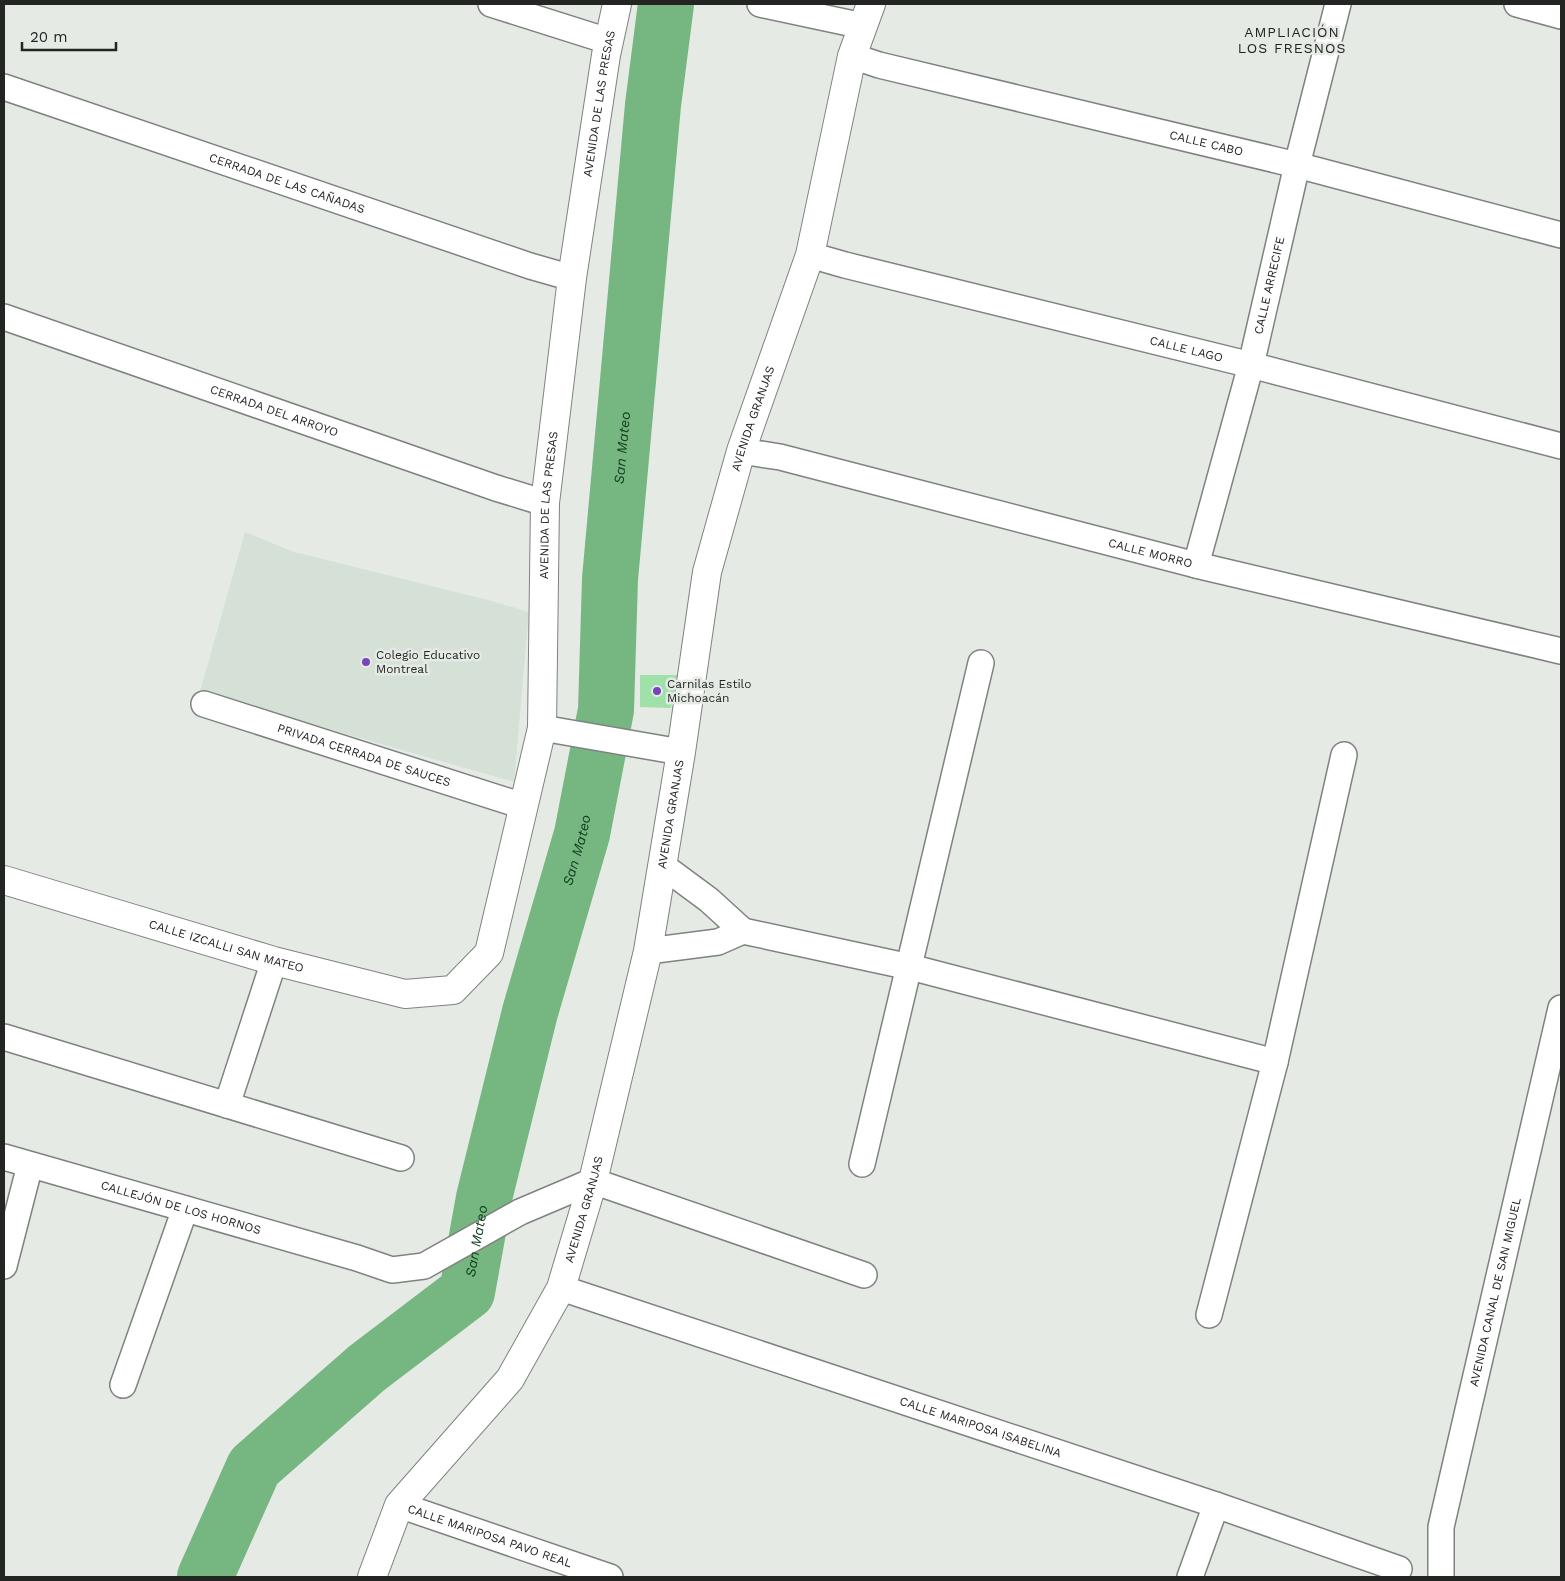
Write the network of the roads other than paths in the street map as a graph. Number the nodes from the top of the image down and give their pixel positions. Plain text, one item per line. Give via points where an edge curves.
1 (491, 4) edge
2 (617, 4) edge
3 (760, 4) edge
4 (1338, 4) edge
5 (1518, 4) edge
6 (867, 15) edge
7 (1561, 16) edge
8 (608, 41) junction
9 (852, 56) junction
10 (4, 87) edge
11 (1297, 165) junction
12 (1561, 235) edge
13 (810, 255) junction
14 (572, 278) junction
15 (4, 317) edge
16 (1251, 365) junction
17 (1561, 446) edge
18 (741, 451) junction
19 (545, 503) junction
20 (1196, 565) junction
21 (1561, 651) edge
22 (981, 663) dead end
23 (204, 704) dead end
24 (542, 728) junction
25 (682, 752) junction
26 (1344, 756) dead end
27 (523, 806) junction
28 (663, 866) junction
29 (4, 880) edge
30 (743, 931) junction
31 (648, 951) junction
32 (274, 961) junction
33 (910, 967) junction
34 (453, 990) joint
35 (1561, 1008) edge
36 (4, 1037) edge
37 (1275, 1062) junction
38 (227, 1105) junction
39 (4, 1157) edge
40 (401, 1158) dead end
41 (862, 1164) dead end
42 (30, 1165) junction
43 (593, 1181) junction
44 (185, 1210) junction
45 (4, 1266) edge
46 (864, 1275) dead end
47 (562, 1288) junction
48 (1208, 1315) dead end
49 (123, 1385) dead end
50 (1216, 1504) junction
51 (399, 1505) junction
52 (1399, 1569) dead end
53 (372, 1577) edge
54 (610, 1577) edge
55 (1190, 1577) edge
56 (1441, 1577) edge

1 - 8 street
2 - 8 street, AVENIDA DE LAS PRESAS
3 - 6 street
4 - 11 street, CALLE ARRECIFE
5 - 7 street
6 - 9 street, AVENIDA GRANJAS
8 - 14 street, AVENIDA DE LAS PRESAS
9 - 11 street, CALLE CABO via 880,66
9 - 13 street, AVENIDA GRANJAS
10 - 14 street, CERRADA DE LAS CAÑADAS
11 - 12 street, CALLE CABO
11 - 16 street, CALLE ARRECIFE
13 - 16 street, CALLE LAGO
13 - 18 street, AVENIDA GRANJAS
14 - 19 street, AVENIDA DE LAS PRESAS
15 - 19 street, CERRADA DEL ARROYO
16 - 17 street, CALLE LAGO
16 - 20 street, CALLE ARRECIFE
18 - 20 street, CALLE MORRO via 780,457
18 - 25 street, AVENIDA GRANJAS via 707,572
19 - 24 street, AVENIDA DE LAS PRESAS
20 - 21 street, CALLE MORRO
22 - 33 street
23 - 27 street, PRIVADA CERRADA DE SAUCES
24 - 25 street
24 - 27 street, AVENIDA DE LAS PRESAS
25 - 28 street, AVENIDA GRANJAS
26 - 37 street
27 - 34 street, AVENIDA DE LAS PRESAS via 488,953
28 - 30 street via 709,900
28 - 31 street, AVENIDA GRANJAS
29 - 32 street, CALLE IZCALLI SAN MATEO
30 - 31 street via 718,942
30 - 33 street
31 - 43 street, AVENIDA GRANJAS
32 - 34 street, CALLE IZCALLI SAN MATEO via 405,994
32 - 38 street
33 - 37 street
33 - 41 street
35 - 56 street, AVENIDA CANAL DE SAN MIGUEL via 1441,1527
36 - 38 street
37 - 48 street
38 - 40 street
39 - 42 street, CALLEJÓN DE LOS HORNOS
42 - 44 street, CALLEJÓN DE LOS HORNOS
42 - 45 street
43 - 44 street, CALLEJÓN DE LOS HORNOS via 520,1212 424,1266 392,1270
43 - 46 street
43 - 47 street, AVENIDA GRANJAS
44 - 49 street
47 - 50 street, CALLE MARIPOSA ISABELINA
47 - 51 street, AVENIDA GRANJAS via 510,1379
50 - 52 street, CALLE MARIPOSA ISABELINA
50 - 55 street
51 - 53 street, AVENIDA GRANJAS
51 - 54 street, CALLE MARIPOSA PAVO REAL

